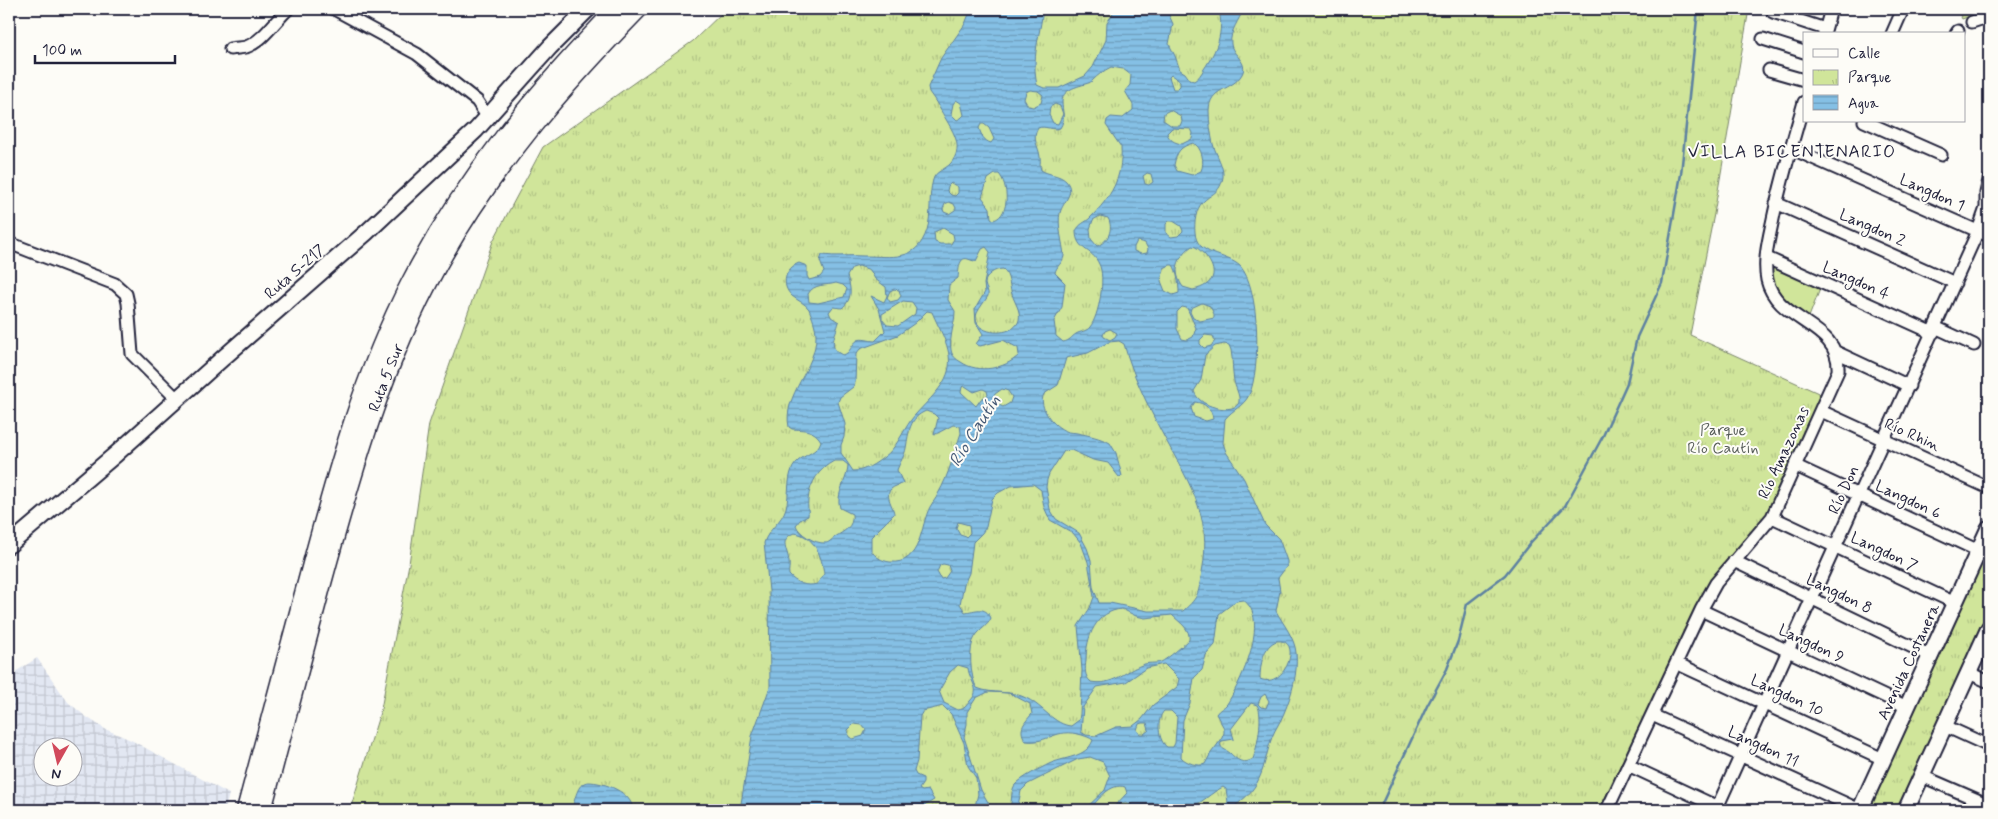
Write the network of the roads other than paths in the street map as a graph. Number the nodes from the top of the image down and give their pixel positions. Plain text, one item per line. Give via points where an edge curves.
1 (288, 9) edge
2 (334, 9) edge
3 (617, 9) edge
4 (638, 9) edge
5 (1831, 9) edge
6 (1903, 9) edge
7 (1986, 9) edge
8 (580, 12) edge
9 (1773, 12) dead end
10 (1972, 22) dead end
11 (1824, 32) edge
12 (1893, 32) edge
13 (1763, 39) dead end
14 (230, 50) dead end
15 (1803, 52) edge
16 (1769, 70) dead end
17 (1803, 80) edge
18 (1803, 105) edge
19 (488, 118) junction
20 (1866, 122) edge
21 (1790, 148) junction
22 (1941, 155) dead end
23 (1989, 180) edge
24 (1776, 203) junction
25 (1984, 233) edge
26 (9, 243) edge
27 (1767, 258) junction
28 (1955, 283) junction
29 (1934, 330) junction
30 (1974, 345) dead end
31 (1836, 352) junction
32 (1909, 386) junction
33 (177, 399) junction
34 (1821, 411) junction
35 (1884, 441) junction
36 (1796, 466) junction
37 (1989, 488) edge
38 (1860, 495) junction
39 (1772, 517) junction
40 (1989, 528) edge
41 (9, 545) edge
42 (1836, 547) junction
43 (1979, 551) junction
44 (1734, 562) junction
45 (1812, 599) junction
46 (1955, 603) junction
47 (1701, 610) junction
48 (1989, 628) edge
49 (1788, 651) junction
50 (1931, 656) junction
51 (1676, 663) junction
52 (1969, 673) junction
53 (1989, 682) edge
54 (1764, 704) junction
55 (1907, 706) junction
56 (1652, 715) junction
57 (1945, 726) junction
58 (1989, 746) edge
59 (1741, 754) junction
60 (1883, 759) junction
61 (1628, 765) junction
62 (1922, 776) junction
63 (1989, 805) edge
64 (1719, 809) edge
65 (246, 810) edge
66 (262, 810) edge
67 (1607, 810) edge
68 (1860, 810) edge
69 (1906, 810) edge

1 - 14 street via 255,41 246,47
2 - 19 street via 417,54 477,100
3 - 65 highway, Ruta 5 Sur via 550,80 492,151 436,236 396,312 368,378 343,451
4 - 66 highway, Ruta 5 Sur via 558,94 496,172 447,248 405,330 356,458
5 - 11 street
6 - 12 street
7 - 10 street via 1981,18
8 - 19 main road, Ruta S-217
9 - 11 street
13 - 15 street
16 - 17 street
18 - 21 street
19 - 33 main road, Ruta S-217 via 367,232
20 - 22 street
21 - 24 street
21 - 25 street, Langdon 1
23 - 25 street, Río Don
24 - 27 street
24 - 28 street, Langdon 2
25 - 28 street, Río Don
26 - 33 street via 115,284 126,294 132,354
27 - 29 street, Langdon 4
27 - 31 street via 1767,279 1775,297 1785,309 1829,340
28 - 29 street, Río Don
29 - 30 street, Langdon 4
29 - 32 street, Río Don
31 - 32 street
31 - 34 street, Río Amazonas via 1838,371
32 - 35 street, Río Don
33 - 41 main road, Ruta S-217
34 - 35 street, Río Rhin
34 - 36 street, Río Amazonas
35 - 37 street, Río Rhin
35 - 38 street, Río Don
36 - 38 street, Langdon 6
36 - 39 street, Río Amazonas
38 - 42 street, Río Don
38 - 43 street, Langdon 6
39 - 42 street, Langdon 7
39 - 44 street, Río Amazonas
40 - 43 main road, Avenida Costanera
42 - 45 street, Río Don
42 - 46 street, Langdon 7
43 - 46 main road, Avenida Costanera
44 - 45 street, Langdon 8
44 - 47 street, Río Amazonas via 1716,583
45 - 49 street, Río Don
45 - 50 street, Langdon 8
46 - 50 main road, Avenida Costanera
47 - 49 street, Langdon 9
47 - 51 street, Río Amazonas
48 - 52 main road
49 - 54 street, Río Don
49 - 55 street, Langdon 9
50 - 55 main road, Avenida Costanera
51 - 54 street, Langdon 10
51 - 56 street, Río Amazonas
52 - 53 street
52 - 57 main road
54 - 59 street, Río Don
54 - 60 street, Langdon 10
55 - 60 main road, Avenida Costanera
56 - 59 street, Langdon 11
56 - 61 street, Río Amazonas
57 - 58 street
57 - 62 main road
59 - 64 street, Río Don
59 - 68 street, Langdon 11
60 - 68 main road, Avenida Costanera
61 - 64 street
61 - 67 street, Río Amazonas
62 - 63 street
62 - 69 main road

